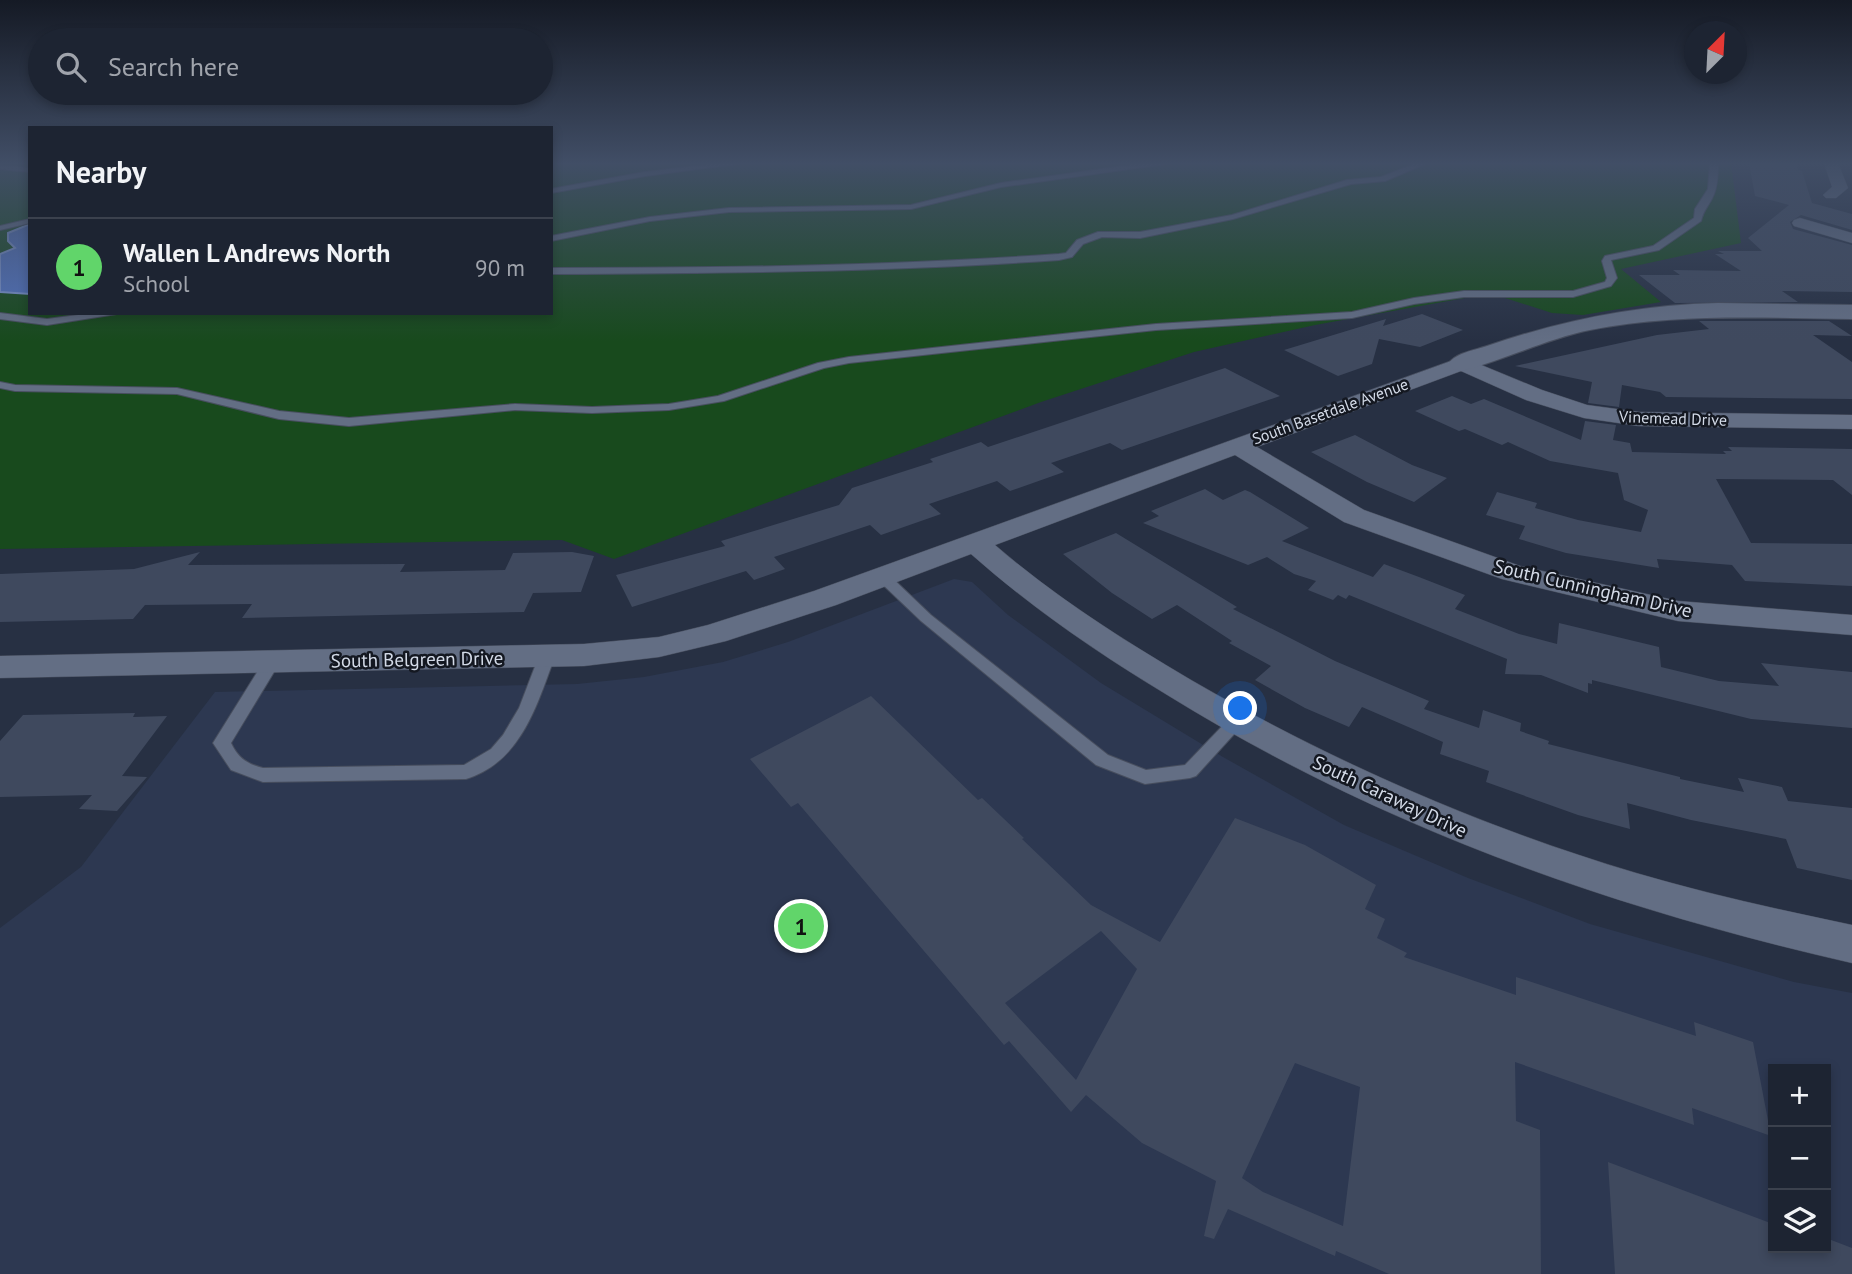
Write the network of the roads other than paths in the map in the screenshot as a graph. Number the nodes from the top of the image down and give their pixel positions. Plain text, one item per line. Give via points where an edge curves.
1 (24, 222) edge
2 (635, 222) edge
3 (1205, 222) edge
4 (1693, 222) edge
5 (1801, 222) edge
6 (0, 228) edge
7 (1852, 238) edge
8 (553, 239) edge
9 (553, 271) edge
10 (1852, 312) edge
11 (104, 315) edge
12 (0, 316) edge
13 (47, 323) junction
14 (0, 325) edge
15 (1462, 363) junction
16 (0, 385) edge
17 (1852, 422) edge
18 (1236, 445) junction
19 (976, 543) junction
20 (883, 577) junction
21 (825, 598) joint
22 (1852, 625) edge
23 (547, 656) junction
24 (272, 662) junction
25 (0, 667) edge
26 (1237, 721) junction
27 (1852, 944) edge

1 - 6 lane
2 - 8 lane
3 - 9 lane via 1140,235 1101,234 1059,257 790,270
4 - 16 lane via 1656,248 1608,258 1612,278 1608,284 1573,293 1464,295 1415,300 1352,315 1144,328 849,360 720,399 669,407 515,407 349,422 279,415 177,391
5 - 7 street
10 - 15 street, South Basetdale Avenue via 1697,311 1635,316 1539,336
11 - 13 lane
12 - 13 lane
13 - 14 lane
15 - 17 street, Vinemead Drive via 1584,411 1639,419
15 - 18 street, South Basetdale Avenue
18 - 19 street, South Basetdale Avenue
18 - 22 street, South Cunningham Drive via 1354,516 1512,573 1678,611
19 - 20 street, South Basetdale Avenue
19 - 26 street, South Caraway Drive via 1038,596 1114,648
20 - 21 street, South Basetdale Avenue
20 - 26 lane via 926,618 1102,760 1123,769 1145,777 1190,771
21 - 23 street, South Belgreen Drive via 659,647
23 - 24 street, South Belgreen Drive
23 - 24 lane via 525,714 497,755 466,772 262,775 230,763 222,743
24 - 25 street, South Belgreen Drive
26 - 27 street, South Caraway Drive via 1367,789 1500,845 1629,889 1756,924

